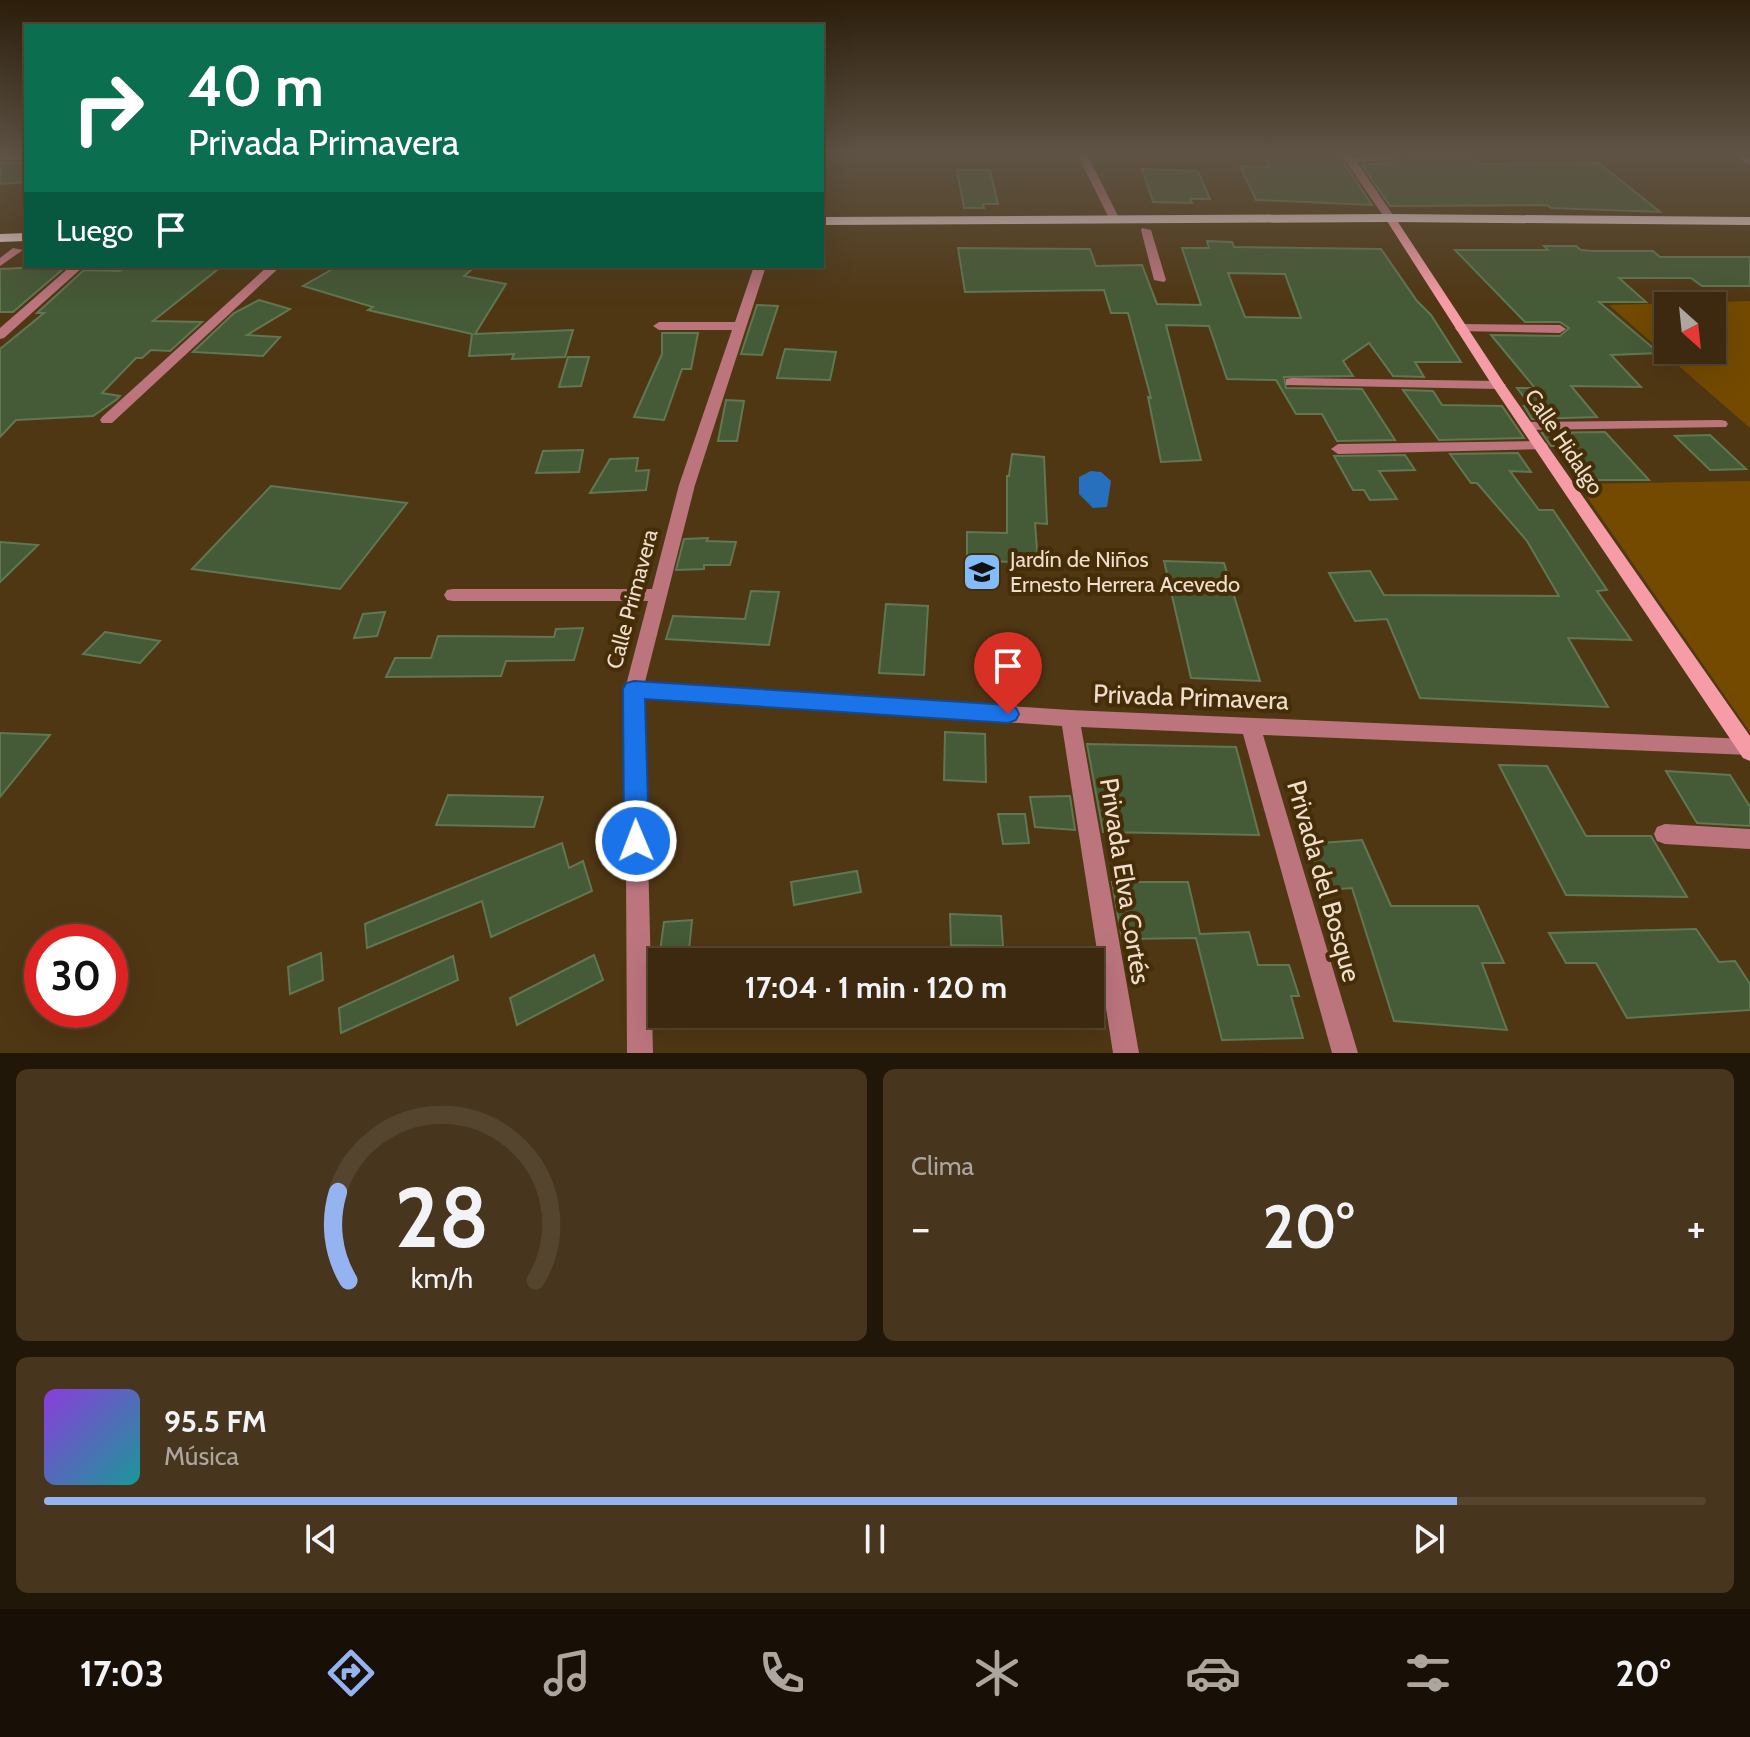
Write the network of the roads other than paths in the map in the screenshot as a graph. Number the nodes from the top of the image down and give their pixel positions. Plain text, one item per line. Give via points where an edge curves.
1 (1107, 203) edge
2 (1379, 203) edge
3 (1115, 220) junction
4 (824, 221) edge
5 (1750, 221) edge
6 (1199, 224) junction
7 (1393, 224) junction
8 (1146, 230) junction
9 (1750, 231) edge
10 (824, 233) edge
11 (0, 238) edge
12 (23, 245) edge
13 (0, 250) edge
14 (0, 263) edge
15 (76, 268) edge
16 (273, 268) edge
17 (759, 268) edge
18 (1160, 280) dead end
19 (659, 326) dead end
20 (738, 326) junction
21 (1461, 328) junction
22 (1560, 329) dead end
23 (0, 335) edge
24 (1291, 382) dead end
25 (1499, 385) junction
26 (107, 420) dead end
27 (1721, 424) dead end
28 (1527, 426) junction
29 (1541, 446) junction
30 (1338, 449) dead end
31 (453, 595) dead end
32 (657, 595) junction
33 (634, 689) junction
34 (1070, 718) junction
35 (1250, 725) junction
36 (1748, 750) edge
37 (1665, 834) dead end
38 (1750, 839) edge
39 (640, 1053) edge
40 (1126, 1053) edge
41 (1345, 1053) edge

1 - 3 street
2 - 7 street, Calle Hidalgo
3 - 4 main road
3 - 6 main road
5 - 7 main road
6 - 7 main road
6 - 8 main road
7 - 9 main road
7 - 21 street, Calle Hidalgo
8 - 10 main road
8 - 18 street
11 - 12 main road
12 - 13 main road
12 - 14 street
15 - 23 street
16 - 26 street
17 - 20 street, Calle Primavera
19 - 20 street
20 - 32 street, Calle Primavera
21 - 22 street
21 - 25 street, Calle Hidalgo
24 - 25 street
25 - 28 street, Calle Hidalgo
27 - 28 street
28 - 29 street, Calle Hidalgo
29 - 30 street
29 - 36 street, Calle Hidalgo
31 - 32 street
32 - 33 street, Calle Primavera
33 - 34 street, Privada Primavera
33 - 39 street, Calle Primavera
34 - 35 street, Privada Primavera
34 - 40 street, Privada Elva Cortés
35 - 36 street, Privada Primavera
35 - 41 street, Privada del Bosque
37 - 38 street

